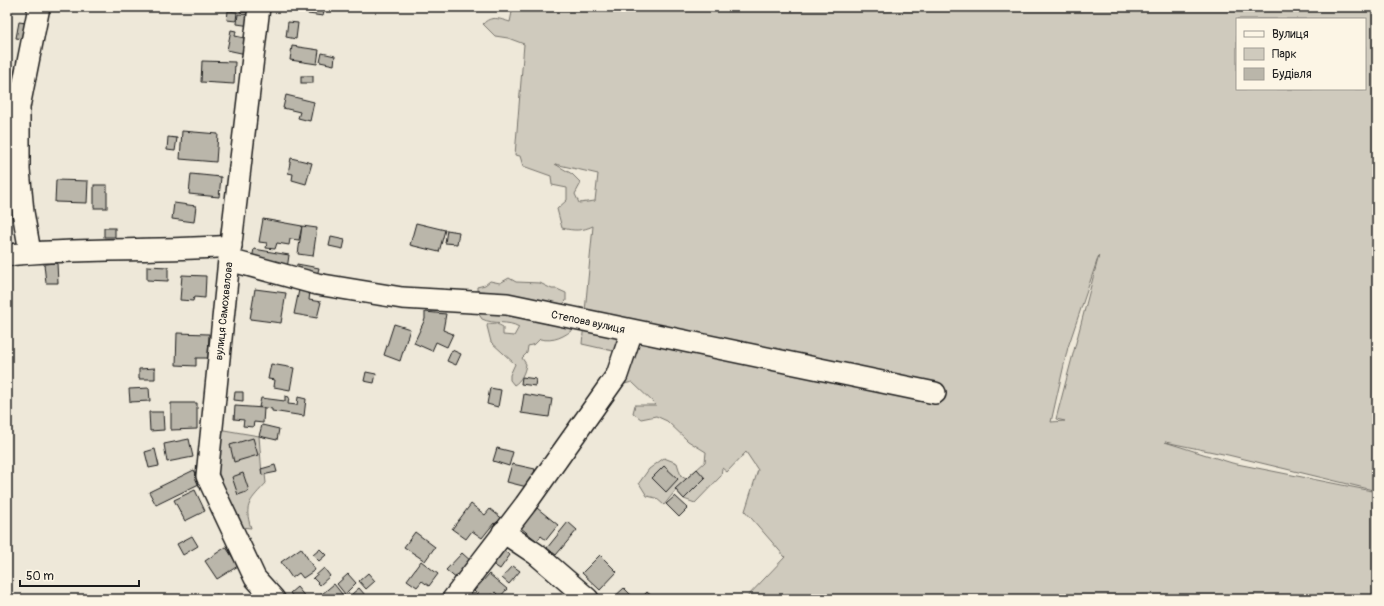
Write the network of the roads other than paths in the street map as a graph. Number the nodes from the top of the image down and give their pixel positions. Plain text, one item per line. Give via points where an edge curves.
1 (39, 7) edge
2 (259, 7) edge
3 (30, 252) junction
4 (230, 253) junction
5 (7, 255) edge
6 (632, 332) junction
7 (935, 393) dead end
8 (504, 532) junction
9 (274, 599) edge
10 (453, 599) edge
11 (588, 599) edge

1 - 3 street via 19,107 19,170
2 - 4 street, вулиця Самохвалова
3 - 4 street via 200,249
3 - 5 street
4 - 6 street, Степова вулиця via 317,284 402,298 507,304
4 - 9 street, вулиця Самохвалова via 206,476 256,578
6 - 7 street
6 - 8 street, Степова вулиця via 617,375
8 - 10 street, Степова вулиця
8 - 11 street via 536,554

